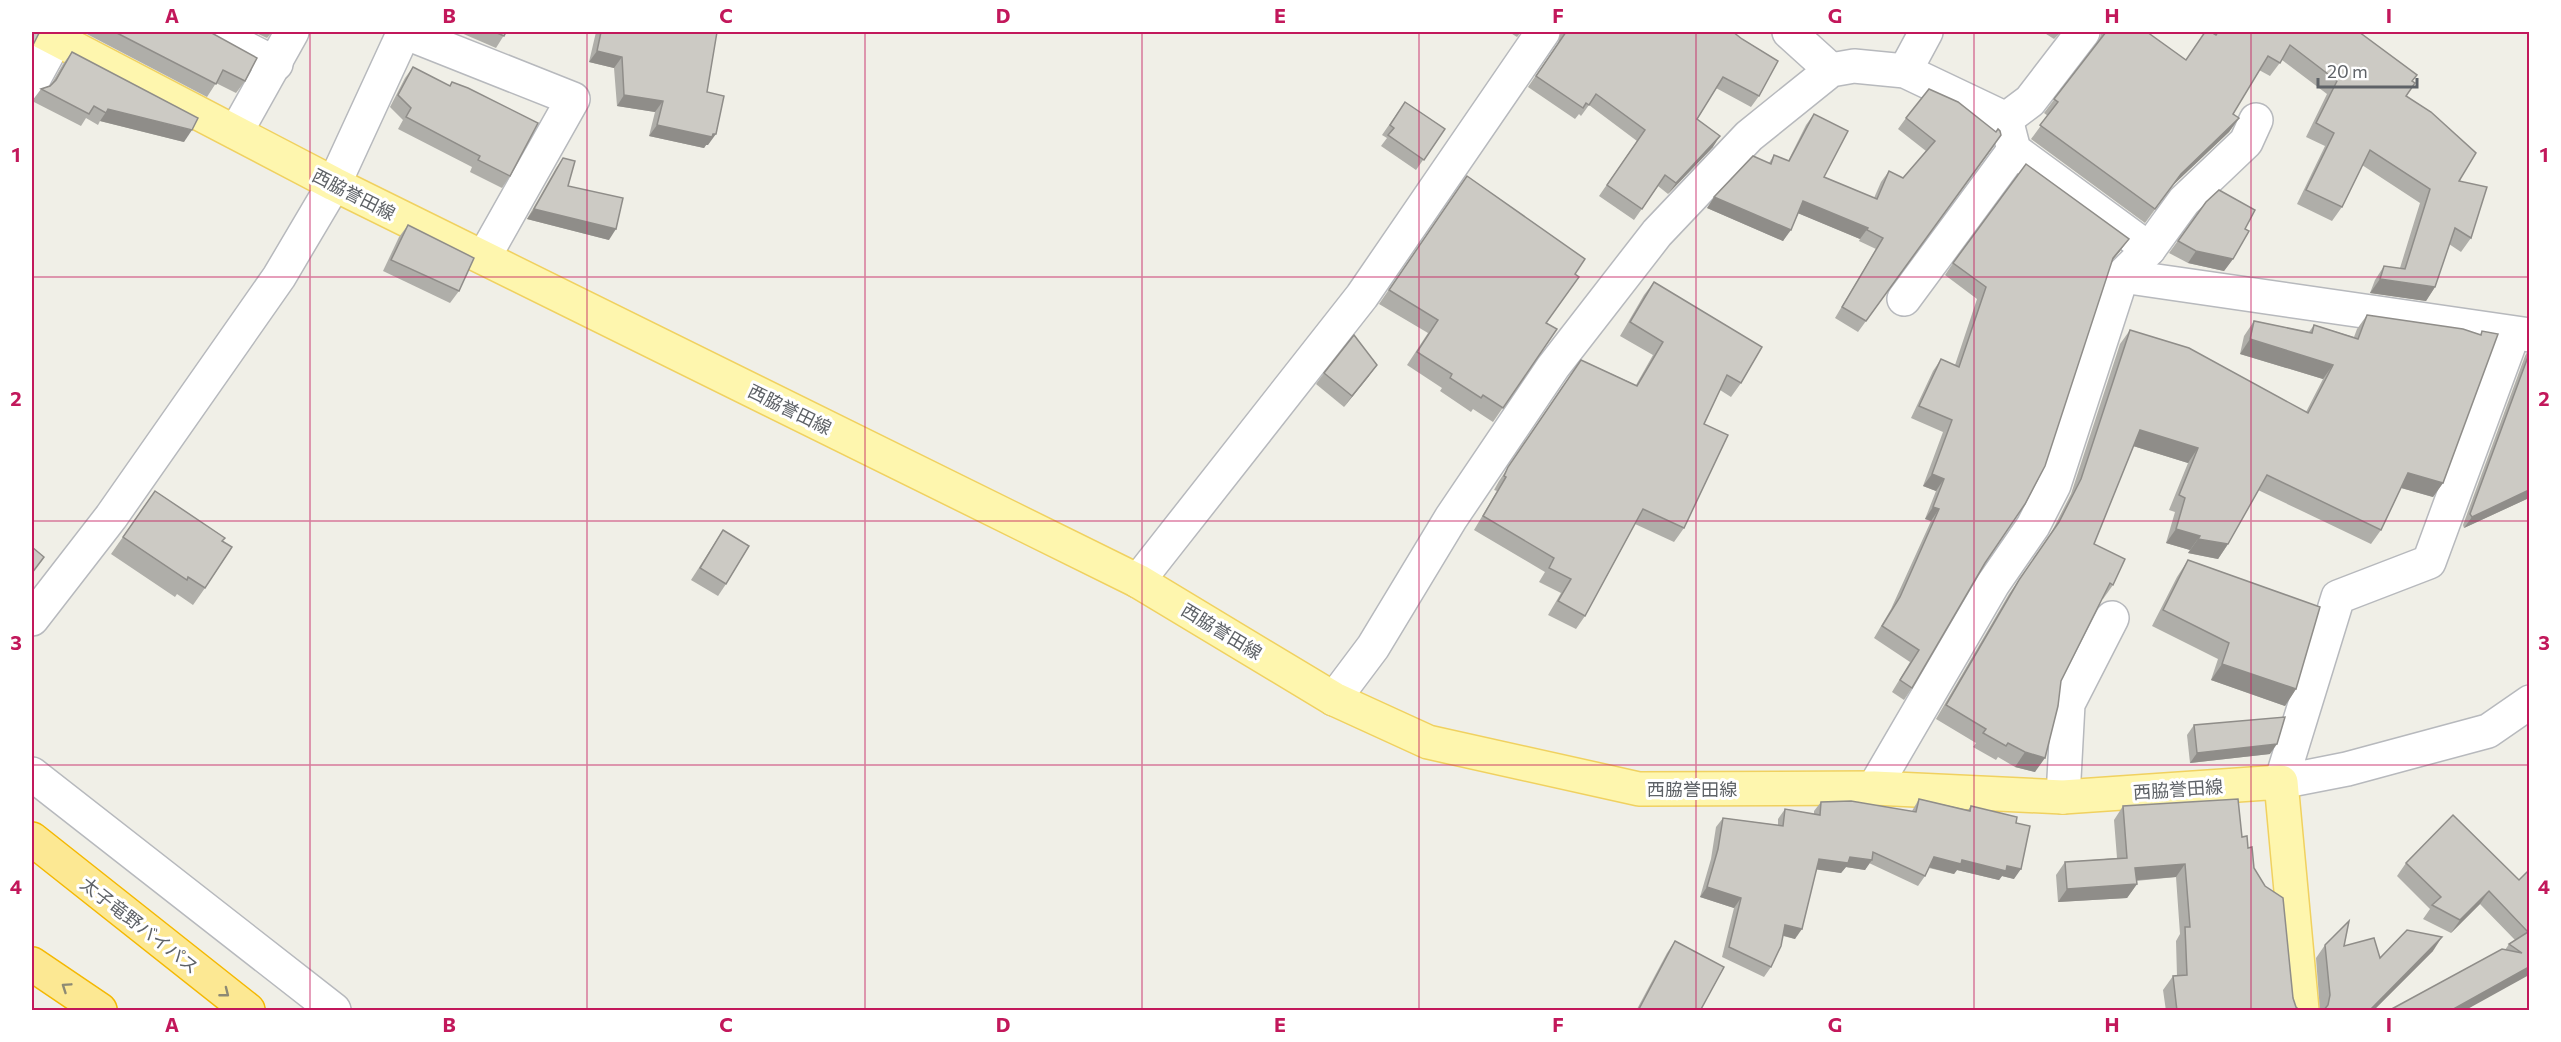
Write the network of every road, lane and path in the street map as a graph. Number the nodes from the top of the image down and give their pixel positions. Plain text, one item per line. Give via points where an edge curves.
1 (214, 32) edge
2 (292, 32) edge
3 (404, 32) edge
4 (1543, 32) edge
5 (1789, 32) edge
6 (1926, 32) edge
7 (2083, 32) edge
8 (50, 35) edge
9 (276, 64) junction
10 (1831, 70) junction
11 (1905, 71) junction
12 (32, 82) edge
13 (2006, 119) junction
14 (2256, 120) dead end
15 (236, 132) junction
16 (2014, 150) junction
17 (334, 184) junction
18 (2149, 249) junction
19 (484, 257) junction
20 (2122, 276) junction
21 (1904, 299) dead end
22 (2521, 334) edge
23 (1138, 581) junction
24 (2112, 618) dead end
25 (32, 620) edge
26 (1334, 699) junction
27 (2529, 702) edge
28 (32, 774) edge
29 (2281, 782) junction
30 (1874, 788) junction
31 (2063, 798) junction
32 (32, 839) edge
33 (32, 964) edge
34 (100, 1011) edge
35 (248, 1011) edge
36 (334, 1011) edge
37 (2302, 1011) edge

1 - 9 street
2 - 9 street
3 - 17 street
3 - 19 street via 573,99
4 - 23 street via 1362,296
5 - 10 street
6 - 11 street
7 - 13 street via 2030,101
8 - 12 street
8 - 15 main road, 西脇誉田線
9 - 15 street
10 - 11 street via 1854,66
10 - 26 street via 1749,136 1650,242 1553,367 1451,518 1373,647
11 - 13 street
13 - 16 street
14 - 18 street via 2246,142 2184,201
15 - 17 main road, 西脇誉田線
16 - 18 street
16 - 21 street
17 - 19 main road, 西脇誉田線
17 - 25 street via 272,286 111,517
18 - 20 street
19 - 23 main road, 西脇誉田線
20 - 22 street
20 - 30 street via 2055,485
22 - 29 street via 2429,562 2338,597
23 - 26 main road, 西脇誉田線
24 - 31 street via 2068,704
26 - 30 main road, 西脇誉田線 via 1428,742 1639,789
27 - 29 street via 2488,731 2347,770
28 - 36 street
29 - 31 main road, 西脇誉田線
29 - 37 main road
30 - 31 main road, 西脇誉田線
32 -> 35 highway, 太子竜野バイパス
34 -> 33 highway

